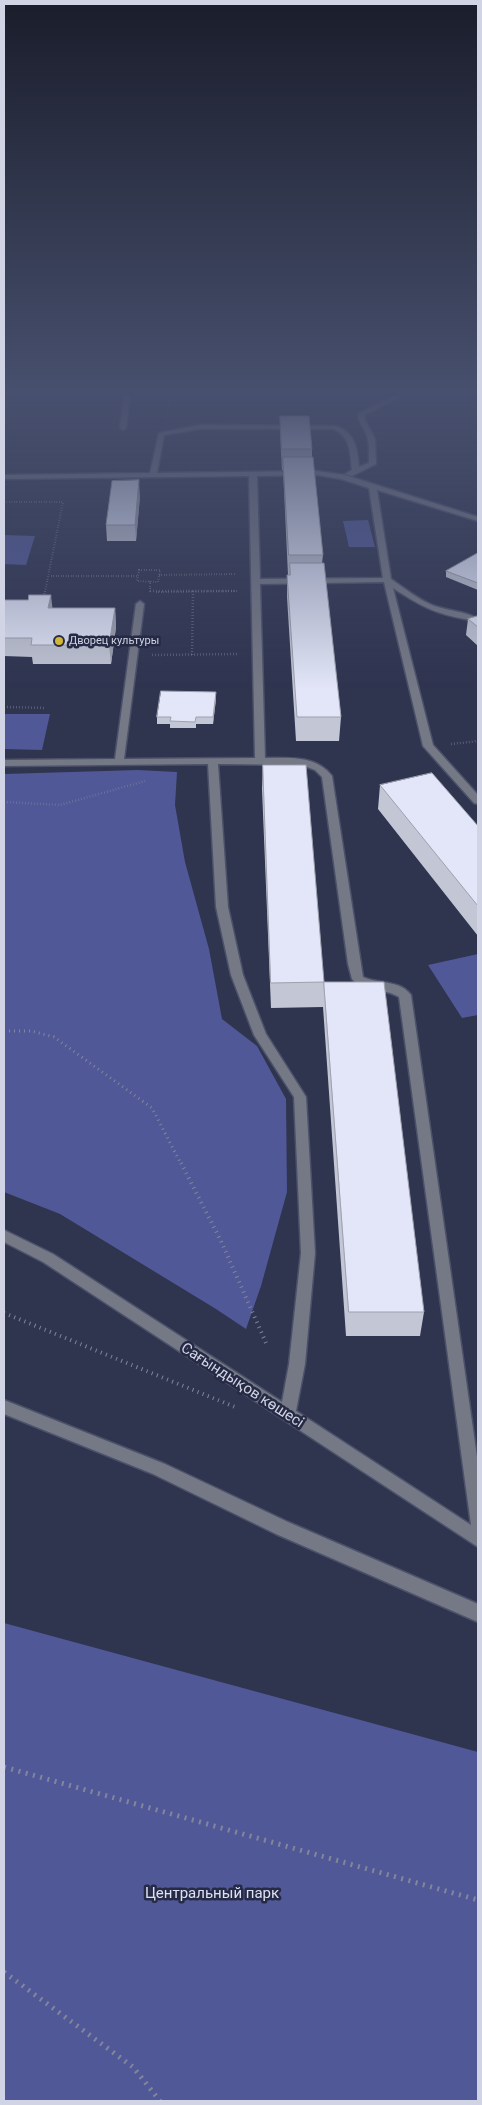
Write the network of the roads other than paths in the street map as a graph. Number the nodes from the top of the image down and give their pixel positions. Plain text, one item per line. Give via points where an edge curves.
1 (253, 494) edge
2 (374, 494) edge
3 (397, 494) edge
4 (478, 519) edge
5 (387, 580) junction
6 (255, 582) junction
7 (140, 604) dead end
8 (470, 617) edge
9 (260, 761) junction
10 (213, 762) junction
11 (4, 763) edge
12 (119, 763) junction
13 (478, 801) edge
14 (4, 1236) edge
15 (4, 1407) edge
16 (287, 1415) junction
17 (478, 1521) edge
18 (478, 1539) edge
19 (478, 1613) edge

1 - 6 street
2 - 5 street
3 - 4 street
5 - 6 street
5 - 8 street via 427,606
5 - 13 street via 428,746
6 - 9 street
7 - 12 street
9 - 10 street
9 - 17 street via 311,763 322,768 327,776 358,978 369,984 394,988 405,995
10 - 12 street
10 - 16 street via 222,907 237,975 260,1035 300,1098 308,1253 297,1364
11 - 12 street
14 - 16 street, Сағындықов көшесі via 48,1258
15 - 19 street via 159,1469 282,1528
16 - 18 street, Сағындықов көшесі

